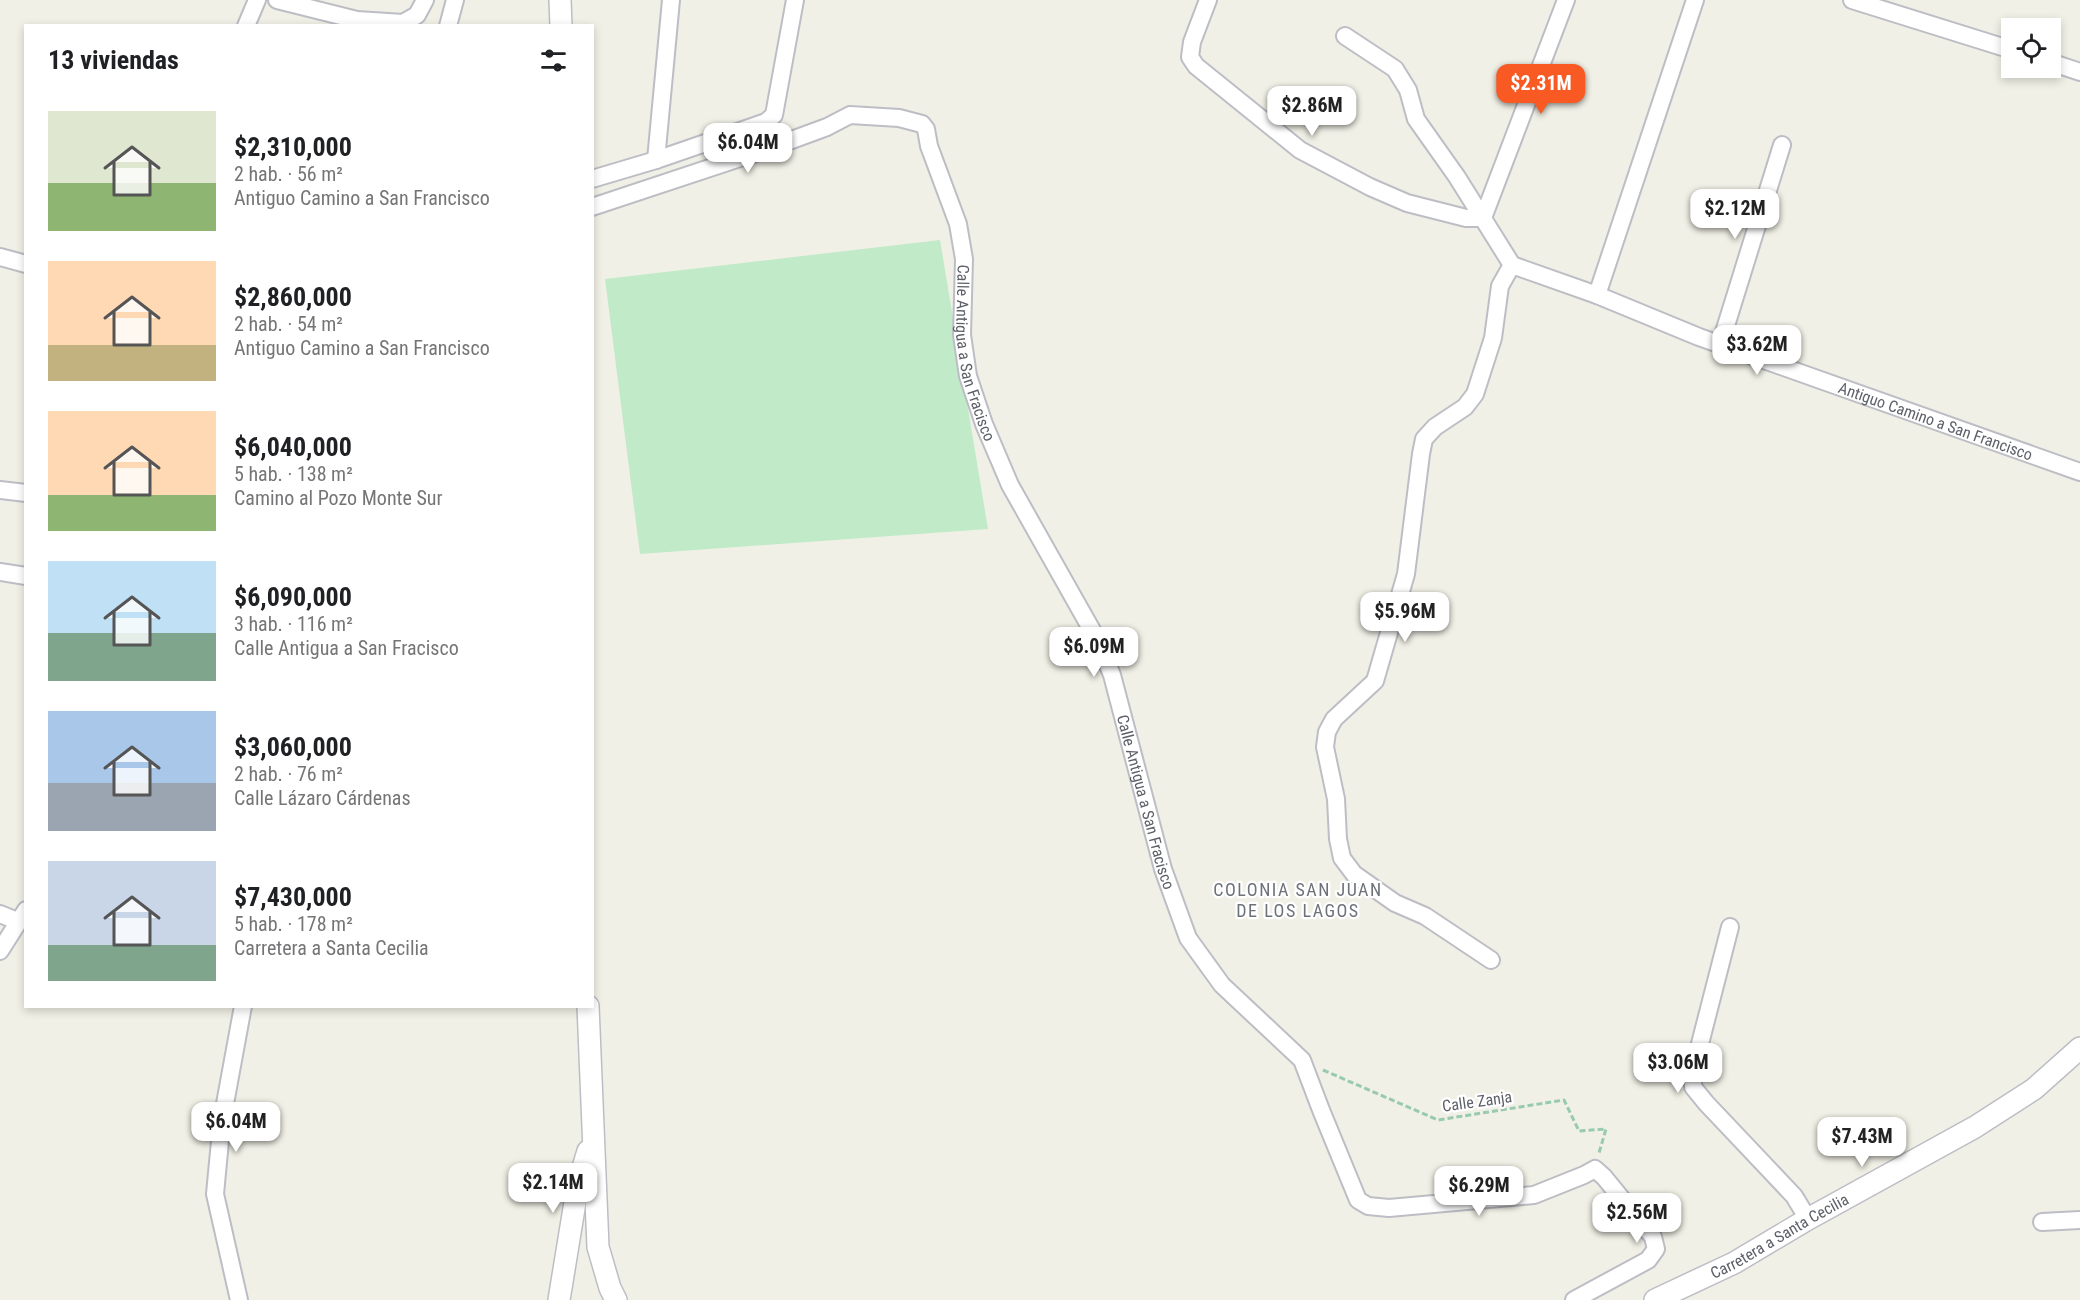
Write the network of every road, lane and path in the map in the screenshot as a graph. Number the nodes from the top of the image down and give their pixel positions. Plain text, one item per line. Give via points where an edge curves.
1 (257, 0) edge
2 (277, 0) edge
3 (425, 0) edge
4 (455, 0) edge
5 (560, 0) edge
6 (671, 0) edge
7 (795, 0) edge
8 (1208, 0) edge
9 (1566, 0) edge
10 (1695, 0) edge
11 (1852, 0) edge
12 (356, 22) edge
13 (247, 24) edge
14 (449, 24) edge
15 (561, 24) edge
16 (1345, 36) dead end
17 (2001, 47) edge
18 (2061, 66) edge
19 (2080, 72) edge
20 (1782, 145) dead end
21 (656, 160) junction
22 (594, 178) edge
23 (594, 206) edge
24 (1483, 218) junction
25 (0, 257) edge
26 (24, 263) edge
27 (1512, 265) junction
28 (1597, 295) junction
29 (1720, 345) junction
30 (2080, 472) edge
31 (0, 490) edge
32 (24, 493) edge
33 (0, 572) edge
34 (24, 576) edge
35 (0, 914) edge
36 (21, 915) edge
37 (1730, 927) dead end
38 (0, 951) edge
39 (1491, 960) dead end
40 (243, 1008) edge
41 (588, 1008) edge
42 (2080, 1048) edge
43 (1302, 1060) junction
44 (592, 1139) junction
45 (1595, 1169) junction
46 (1808, 1219) junction
47 (2080, 1220) edge
48 (2042, 1222) dead end
49 (239, 1300) edge
50 (559, 1300) edge
51 (616, 1300) edge
52 (1574, 1300) edge
53 (1655, 1300) edge

1 - 13 street
2 - 12 street
3 - 12 street via 417,15 403,23
4 - 14 street
5 - 15 street
6 - 21 street
7 - 21 street via 774,115 766,122
8 - 24 street via 1190,57 1300,150 1407,203 1466,219
9 - 24 street
10 - 28 street
11 - 17 street
16 - 24 street via 1395,69 1408,90 1416,119
18 - 19 street
20 - 29 street
21 - 22 street
23 - 43 street, Calle Antigua a San Fracisco via 770,148 850,115 899,118 922,124 958,224 963,250 962,335 968,376 1010,485 1098,641 1112,675 1163,869 1188,938 1222,985
24 - 27 street
25 - 26 street
27 - 28 street, Antiguo Camino a San Francisco
27 - 39 street via 1500,286 1493,338 1475,394 1465,407 1424,439 1406,574 1375,681 1334,719 1325,747 1336,799 1342,858 1354,874
28 - 29 street, Antiguo Camino a San Francisco
29 - 30 street, Antiguo Camino a San Francisco
31 - 32 street
33 - 34 street
35 - 36 street
36 - 38 street
37 - 46 street via 1693,1071 1693,1087 1794,1196
40 - 49 street via 222,1120 215,1194
41 - 44 street
42 - 46 street, Carretera a Santa Cecilia via 2034,1089 1976,1127
43 - 45 path, Calle Zanja via 1438,1120 1564,1100 1579,1131 1606,1129
43 - 45 street, Calle Antigua a San Fracisco via 1358,1200 1368,1206 1389,1208 1534,1195
44 - 50 street via 578,1184
44 - 51 street via 598,1247
45 - 52 street via 1653,1237 1656,1249 1648,1260
46 - 53 street, Carretera a Santa Cecilia via 1734,1263
47 - 48 street

